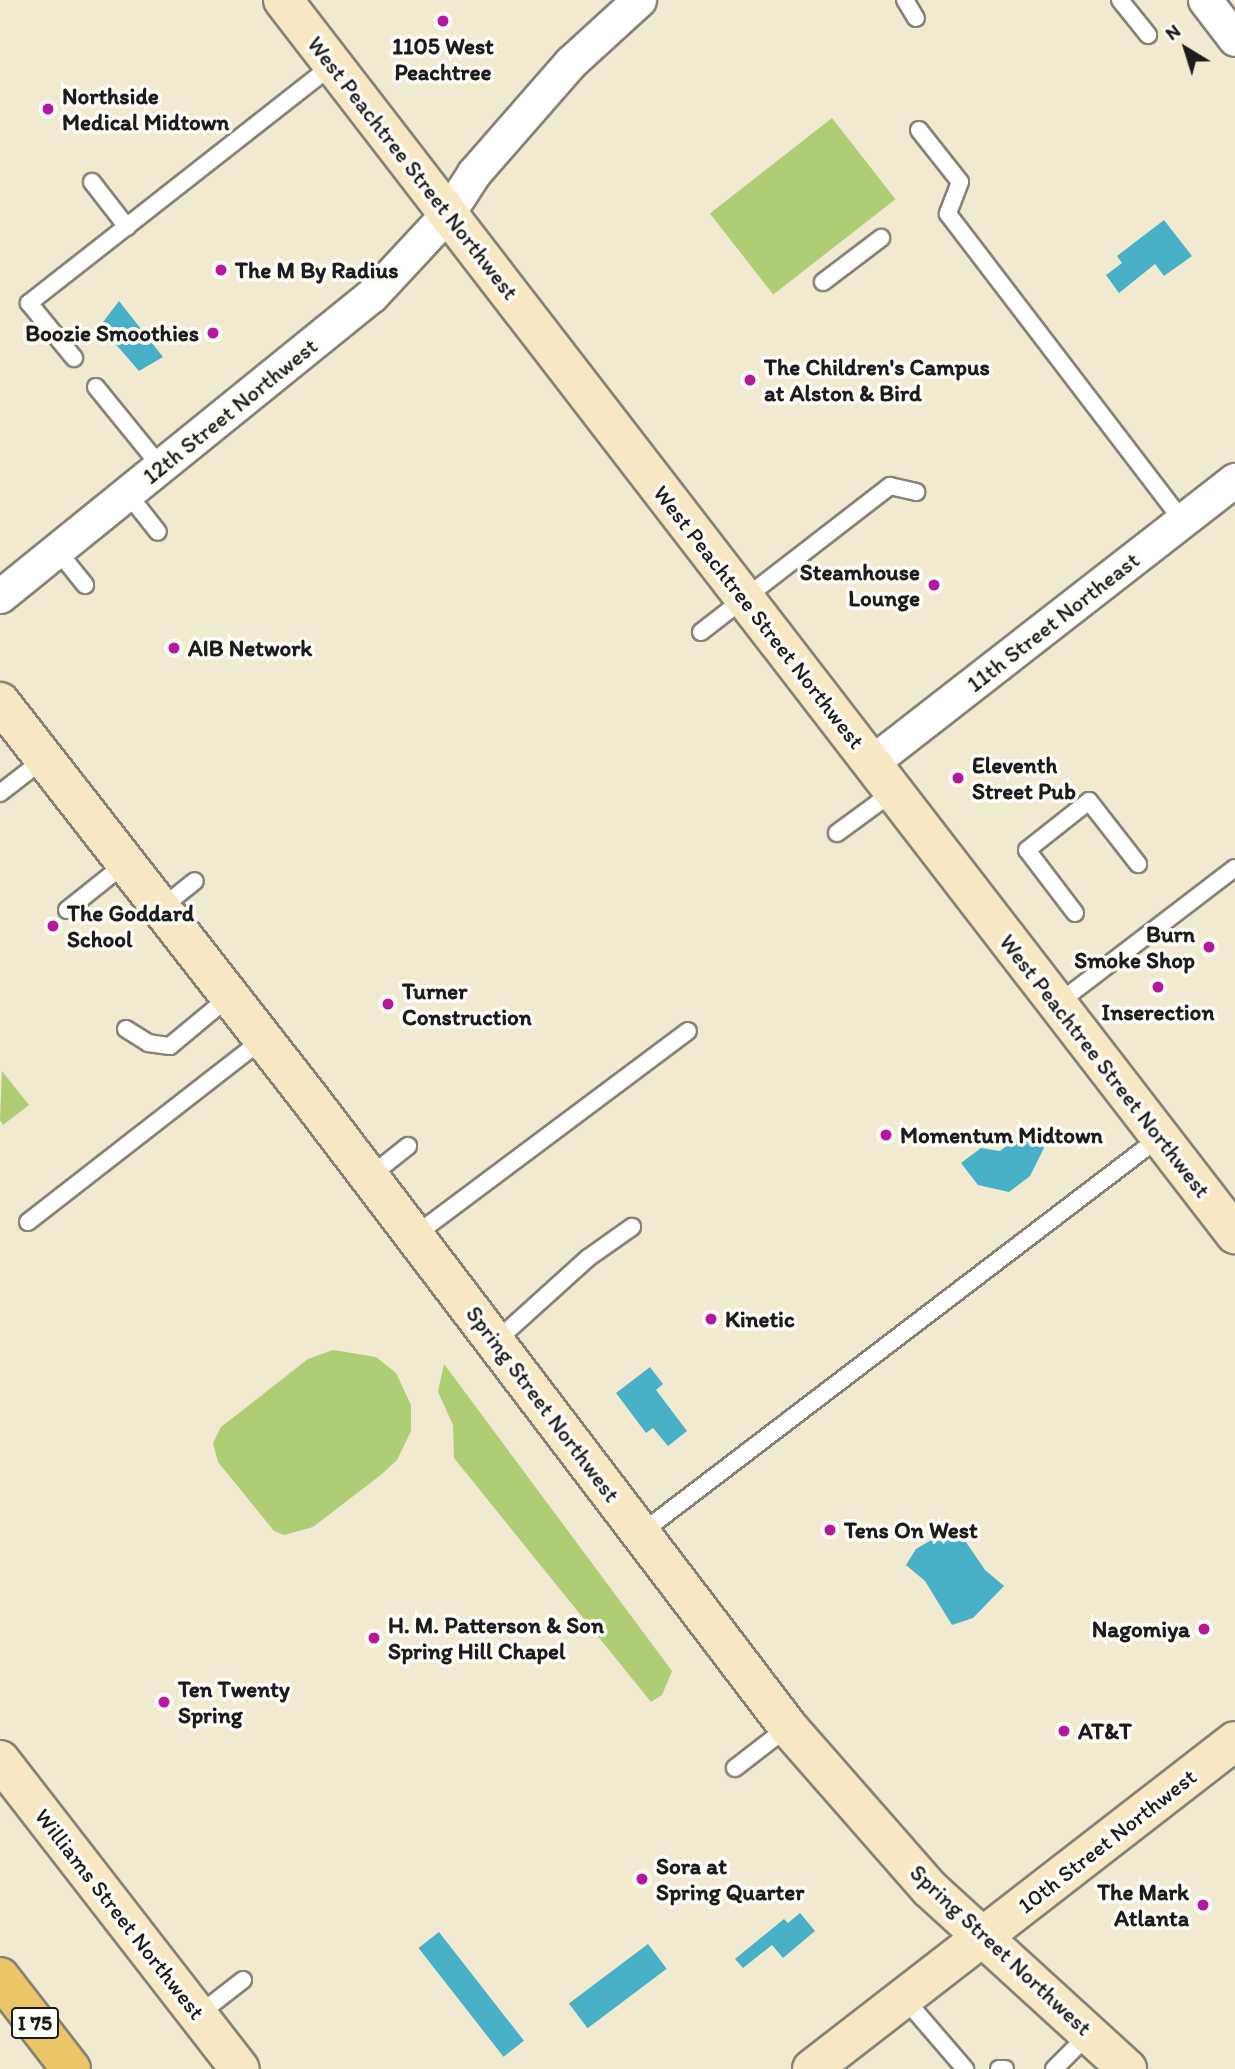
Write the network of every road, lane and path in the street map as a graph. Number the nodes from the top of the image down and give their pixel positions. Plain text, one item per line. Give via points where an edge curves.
1 (283, 0) edge
2 (639, 0) edge
3 (905, 0) edge
4 (1120, 0) edge
5 (1205, 0) edge
6 (916, 18) dead end
7 (1147, 35) dead end
8 (1235, 38) edge
9 (333, 65) junction
10 (919, 130) dead end
11 (92, 183) dead end
12 (448, 213) junction
13 (127, 227) junction
14 (881, 238) dead end
15 (823, 282) dead end
16 (74, 358) dead end
17 (96, 387) dead end
18 (161, 467) junction
19 (1235, 480) edge
20 (916, 492) dead end
21 (128, 494) junction
22 (1183, 521) junction
23 (158, 532) dead end
24 (57, 550) junction
25 (85, 585) dead end
26 (0, 596) edge
27 (744, 598) junction
28 (701, 632) dead end
29 (0, 702) edge
30 (44, 759) junction
31 (882, 777) junction
32 (0, 793) edge
33 (837, 833) dead end
34 (126, 863) junction
35 (1138, 864) dead end
36 (1235, 867) edge
37 (195, 881) dead end
38 (161, 908) junction
39 (67, 910) dead end
40 (1075, 913) dead end
41 (230, 996) junction
42 (1058, 1004) junction
43 (126, 1029) dead end
44 (688, 1031) dead end
45 (264, 1039) junction
46 (1160, 1138) junction
47 (408, 1146) dead end
48 (369, 1177) junction
49 (28, 1222) dead end
50 (632, 1227) dead end
51 (1235, 1234) edge
52 (414, 1236) junction
53 (495, 1342) junction
54 (641, 1533) junction
55 (788, 1727) junction
56 (1235, 1741) edge
57 (0, 1760) edge
58 (735, 1768) dead end
59 (985, 1937) junction
60 (0, 1977) edge
61 (243, 1980) dead end
62 (904, 1998) junction
63 (198, 2015) junction
64 (1090, 2033) junction
65 (71, 2069) edge
66 (240, 2069) edge
67 (812, 2069) edge
68 (965, 2069) edge
69 (999, 2069) edge
70 (1005, 2069) edge
71 (1054, 2069) edge
72 (1127, 2069) edge

1 - 9 main road, West Peachtree Street Northwest
2 - 12 street, 12th Street Northwest via 579,53 474,173
3 - 6 lane
4 - 7 lane
5 - 8 street
9 - 12 main road, West Peachtree Street Northwest
9 - 13 lane
10 - 22 lane via 960,182 948,214
11 - 13 lane
12 - 18 street, 12th Street Northwest via 371,296
12 - 27 main road, West Peachtree Street Northwest
13 - 16 lane via 29,303
14 - 15 lane
17 - 18 lane
18 - 21 street, 12th Street Northwest
19 - 22 street, 11th Street Northeast
20 - 27 lane via 890,486
21 - 23 lane
21 - 24 street, 12th Street Northwest
22 - 31 street, 11th Street Northeast
24 - 25 lane
24 - 26 street, 12th Street Northwest
27 - 28 lane
27 - 31 main road, West Peachtree Street Northwest
29 - 30 main road, Spring Street Northwest
30 - 32 lane
30 - 34 main road, Spring Street Northwest
31 - 33 lane
31 - 42 main road, West Peachtree Street Northwest
34 - 38 main road, Spring Street Northwest
34 - 39 lane
35 - 40 lane via 1089,801 1027,850
36 - 42 lane
37 - 38 lane
38 - 41 main road, Spring Street Northwest
41 - 43 lane via 170,1045 148,1043
41 - 45 main road, Spring Street Northwest
42 - 46 main road, West Peachtree Street Northwest
44 - 52 lane
45 - 48 main road, Spring Street Northwest
45 - 49 lane
46 - 51 main road, West Peachtree Street Northwest
46 - 54 lane
47 - 48 lane
48 - 52 main road, Spring Street Northwest
50 - 53 lane via 589,1258
52 - 53 main road, Spring Street Northwest
53 - 54 main road, Spring Street Northwest
54 - 55 main road, Spring Street Northwest
55 - 58 lane
55 - 59 main road, Spring Street Northwest via 930,1889
56 - 59 main road, 10th Street Northwest
57 - 63 main road, Williams Street Northwest
59 - 62 main road, 10th Street Northwest
59 - 64 main road, Spring Street Northwest
60 - 65 highway, I 75
61 - 63 lane
62 - 67 main road, 10th Street Northwest
62 - 68 lane
63 - 66 main road, Williams Street Northwest
64 - 71 lane
64 - 72 main road, Spring Street Northwest
69 - 70 lane

